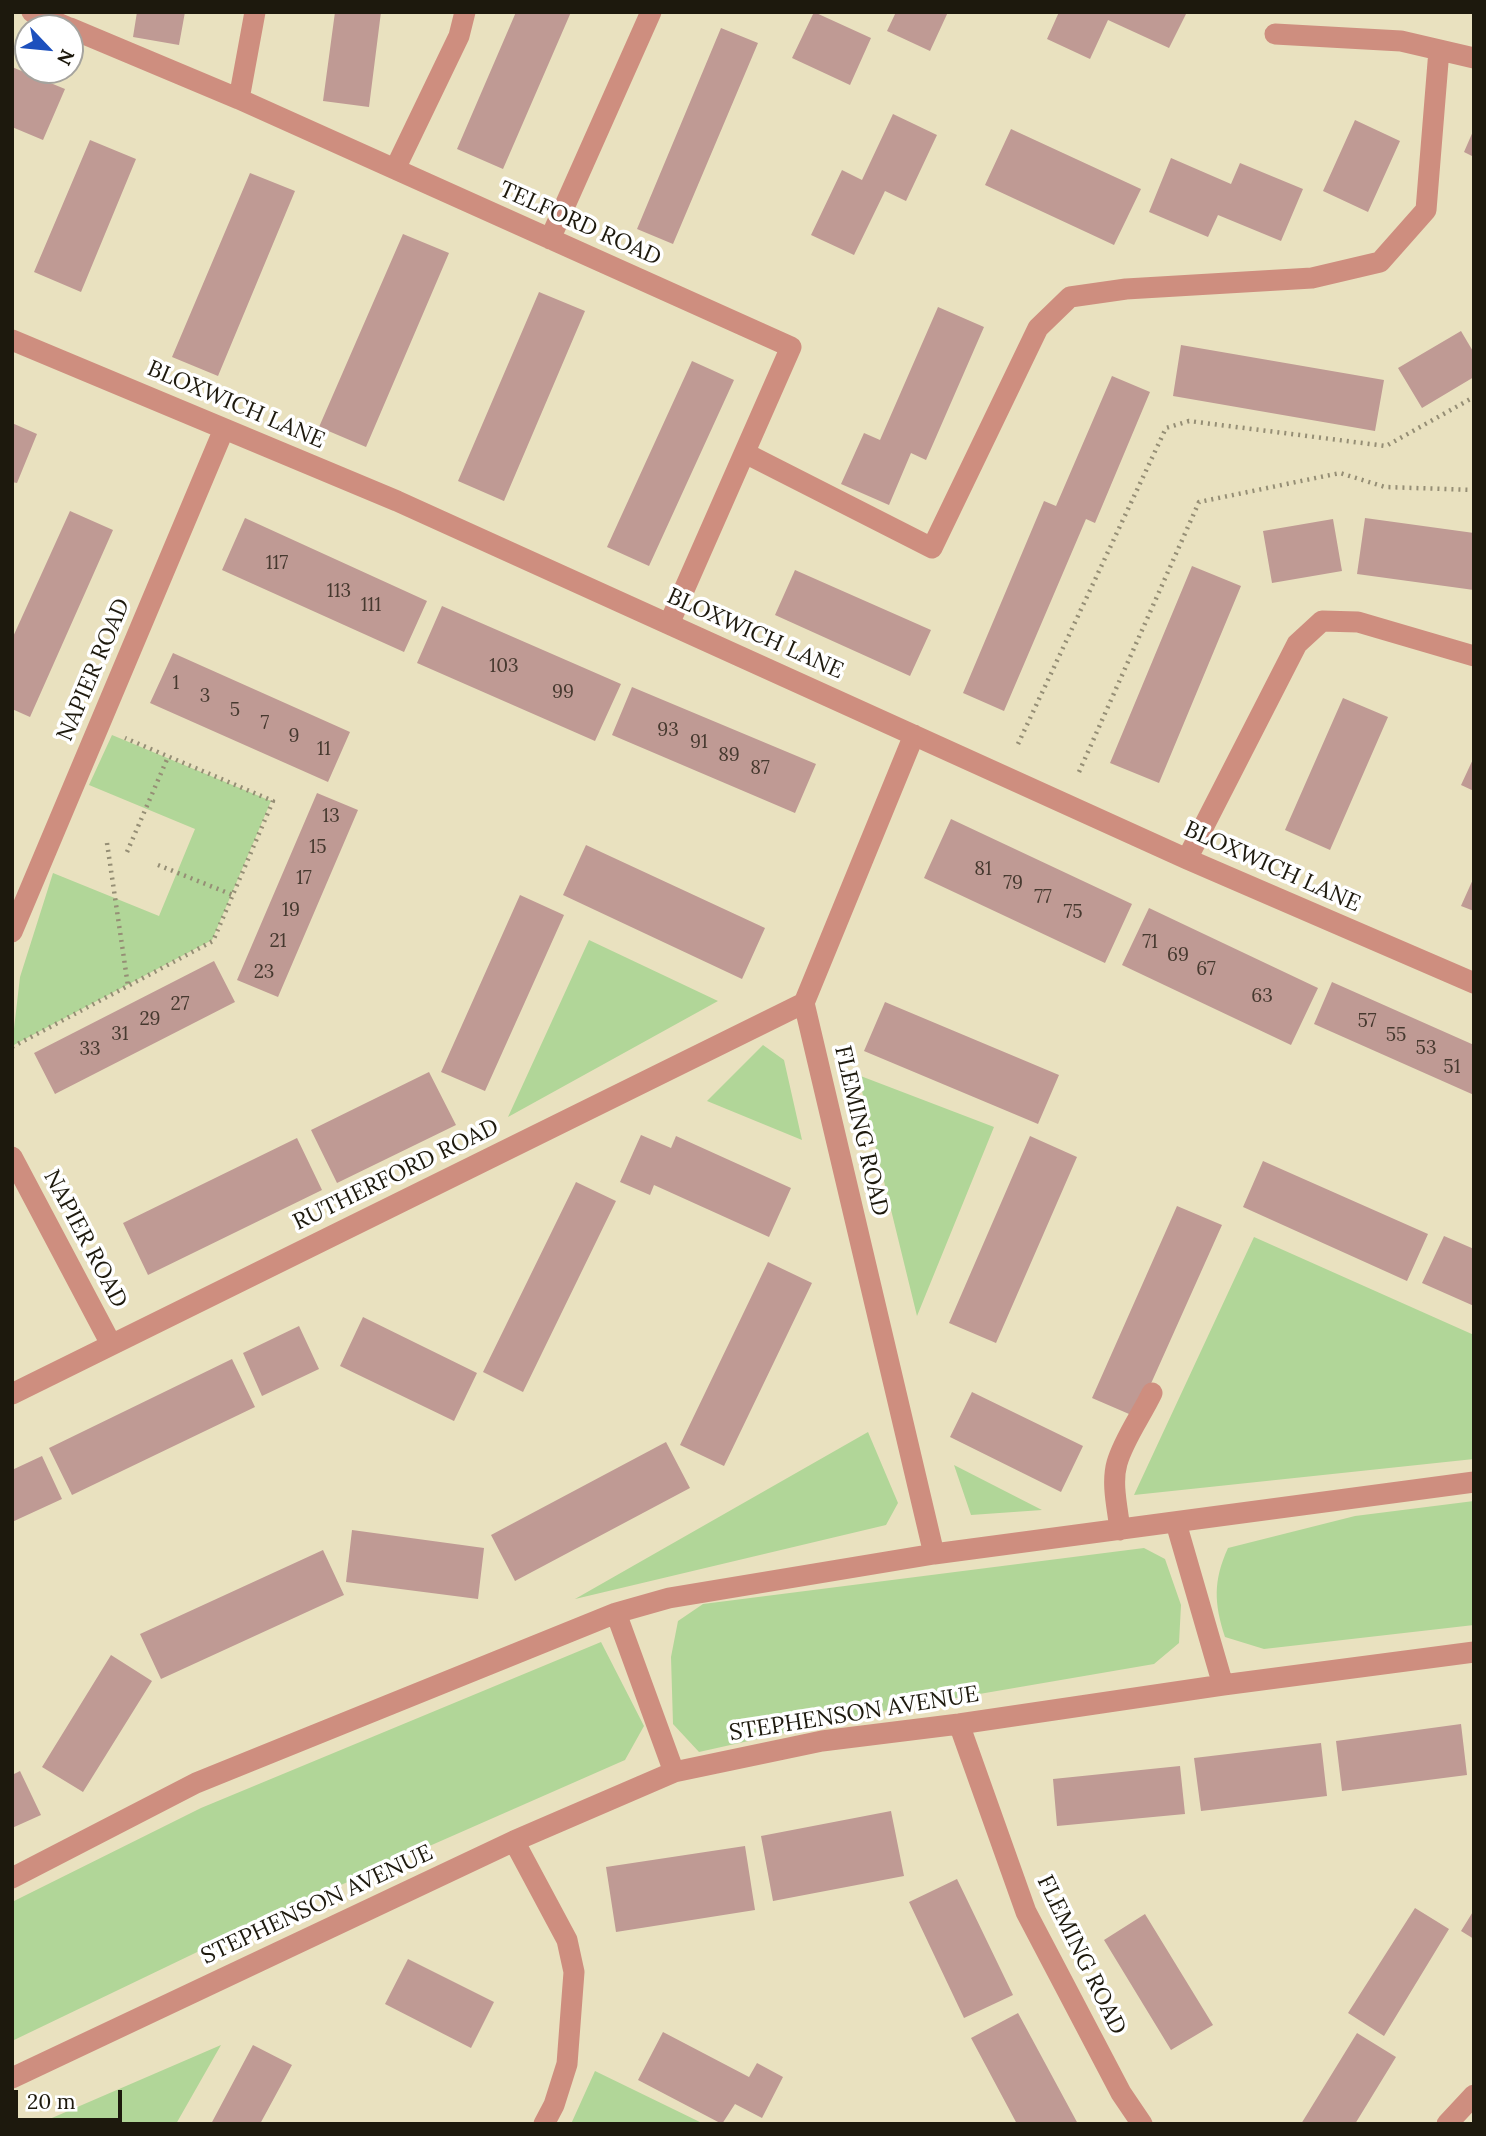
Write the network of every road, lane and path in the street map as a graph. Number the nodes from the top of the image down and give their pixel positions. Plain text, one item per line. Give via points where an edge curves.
1 (255, 12) edge
2 (465, 12) edge
3 (651, 12) edge
4 (84, 34) edge
5 (1275, 34) dead end
6 (1439, 50) junction
7 (1474, 58) edge
8 (239, 99) junction
9 (395, 170) junction
10 (550, 239) junction
11 (12, 340) edge
12 (1474, 397) edge
13 (225, 429) junction
14 (745, 453) junction
15 (1474, 490) edge
16 (668, 624) junction
17 (1474, 656) edge
18 (99, 727) junction
19 (914, 735) junction
20 (1018, 744) dead end
21 (168, 757) junction
22 (1079, 772) dead end
23 (107, 843) dead end
24 (127, 852) dead end
25 (1187, 859) junction
26 (158, 865) dead end
27 (233, 895) junction
28 (12, 932) edge
29 (1474, 983) edge
30 (128, 986) junction
31 (804, 1003) junction
32 (12, 1047) edge
33 (12, 1157) edge
34 (111, 1344) junction
35 (1152, 1393) dead end
36 (12, 1394) edge
37 (1474, 1482) edge
38 (1176, 1523) junction
39 (1120, 1530) junction
40 (934, 1554) junction
41 (616, 1613) junction
42 (1474, 1652) edge
43 (1223, 1685) junction
44 (959, 1724) junction
45 (674, 1772) junction
46 (514, 1841) junction
47 (12, 1878) edge
48 (12, 2078) edge
49 (1474, 2095) edge
50 (544, 2124) edge
51 (1142, 2124) edge
52 (1447, 2124) edge

1 - 8 street
2 - 9 street via 460,36
3 - 10 street
4 - 8 street, TELFORD ROAD
5 - 6 street via 1401,41
6 - 7 street
6 - 14 street via 1426,210 1380,262 1312,278 1126,289 1070,298 1038,328 932,548
8 - 9 street, TELFORD ROAD
9 - 10 street, TELFORD ROAD
10 - 14 street, TELFORD ROAD via 792,347
11 - 13 street, BLOXWICH LANE
12 - 20 path via 1386,446 1189,421 1166,428
13 - 16 street, BLOXWICH LANE
13 - 18 street, NAPIER ROAD
14 - 16 street, TELFORD ROAD
15 - 22 path via 1385,487 1340,473 1199,502
16 - 19 street, BLOXWICH LANE
17 - 25 street via 1359,621 1322,621 1297,644
18 - 21 path
18 - 28 street, NAPIER ROAD
19 - 25 street, BLOXWICH LANE
19 - 31 street
21 - 24 path
21 - 27 path via 273,800
23 - 30 path
25 - 29 street, BLOXWICH LANE
26 - 27 path
27 - 30 path via 213,941
30 - 32 path
31 - 34 street, RUTHERFORD ROAD
31 - 40 street, FLEMING ROAD
33 - 34 street, NAPIER ROAD
34 - 36 street, RUTHERFORD ROAD
35 - 39 street via 1116,1465
37 - 38 street
38 - 39 street
38 - 43 street
39 - 40 street
40 - 41 street via 668,1598
41 - 45 street
41 - 47 street via 196,1783
42 - 43 street, STEPHENSON AVENUE
43 - 44 street, STEPHENSON AVENUE
44 - 45 street, STEPHENSON AVENUE via 822,1741
44 - 51 street, FLEMING ROAD via 1026,1912 1121,2093
45 - 46 street, STEPHENSON AVENUE
46 - 48 street, STEPHENSON AVENUE
46 - 50 street via 567,1940 574,1972 567,2064
49 - 52 street

